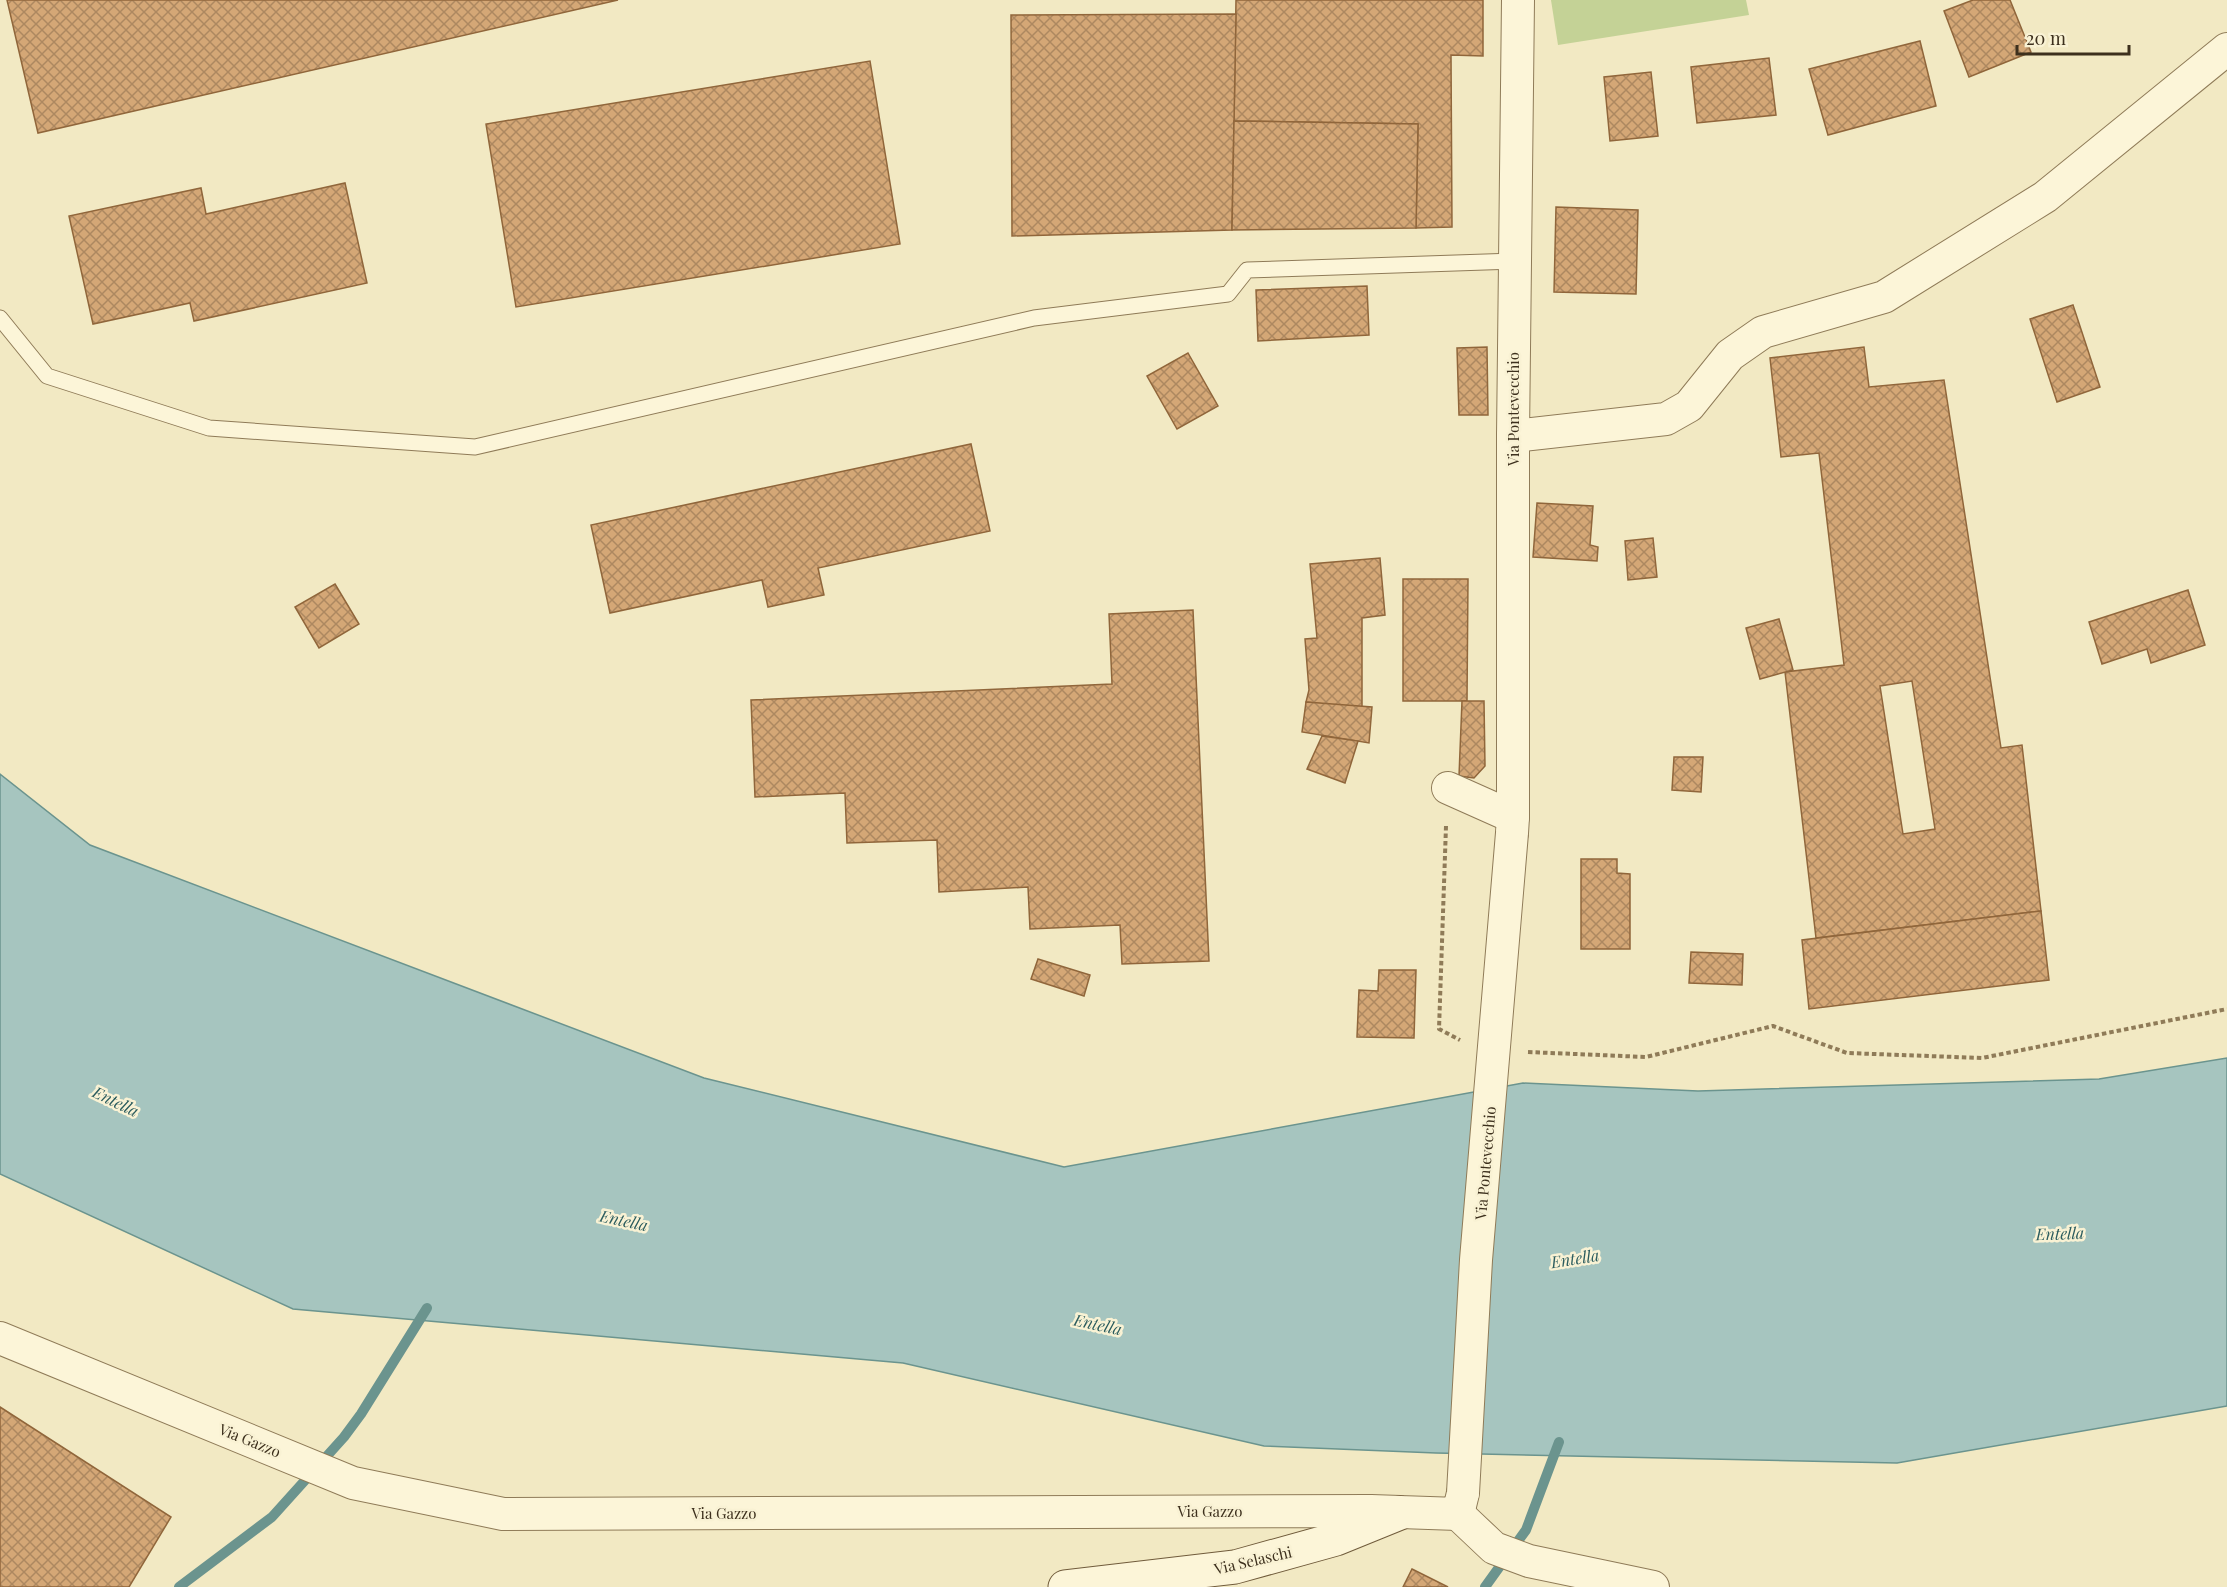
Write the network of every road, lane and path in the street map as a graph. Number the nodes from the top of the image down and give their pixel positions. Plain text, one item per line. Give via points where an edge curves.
1 (1518, 0) edge
2 (2227, 49) edge
3 (1515, 261) junction
4 (0, 318) edge
5 (1513, 436) junction
6 (1448, 788) joint
7 (1513, 825) junction
8 (2227, 1009) edge
9 (1467, 1044) dead end
10 (1519, 1051) dead end
11 (0, 1338) edge
12 (1461, 1504) junction
13 (1400, 1513) junction
14 (1065, 1587) edge
15 (1653, 1587) edge

1 - 3 street, Via Pontevecchio
2 - 5 street via 2045,197 1884,297 1763,332 1730,355 1689,406 1666,419
3 - 4 lane via 1247,270 1228,294 1034,318 476,447 210,428 47,376
3 - 5 street, Via Pontevecchio
5 - 7 street, Via Pontevecchio
6 - 7 street
6 - 9 path via 1439,1029
7 - 12 street, Via Pontevecchio, bridge via 1476,1260
8 - 10 path via 1982,1058 1847,1053 1773,1026 1646,1057
11 - 13 street, Via Gazzo via 353,1483 503,1514
12 - 13 street, Via Gazzo
12 - 15 street via 1494,1548 1529,1561
13 - 14 street, Via Selaschi via 1336,1539 1235,1567

